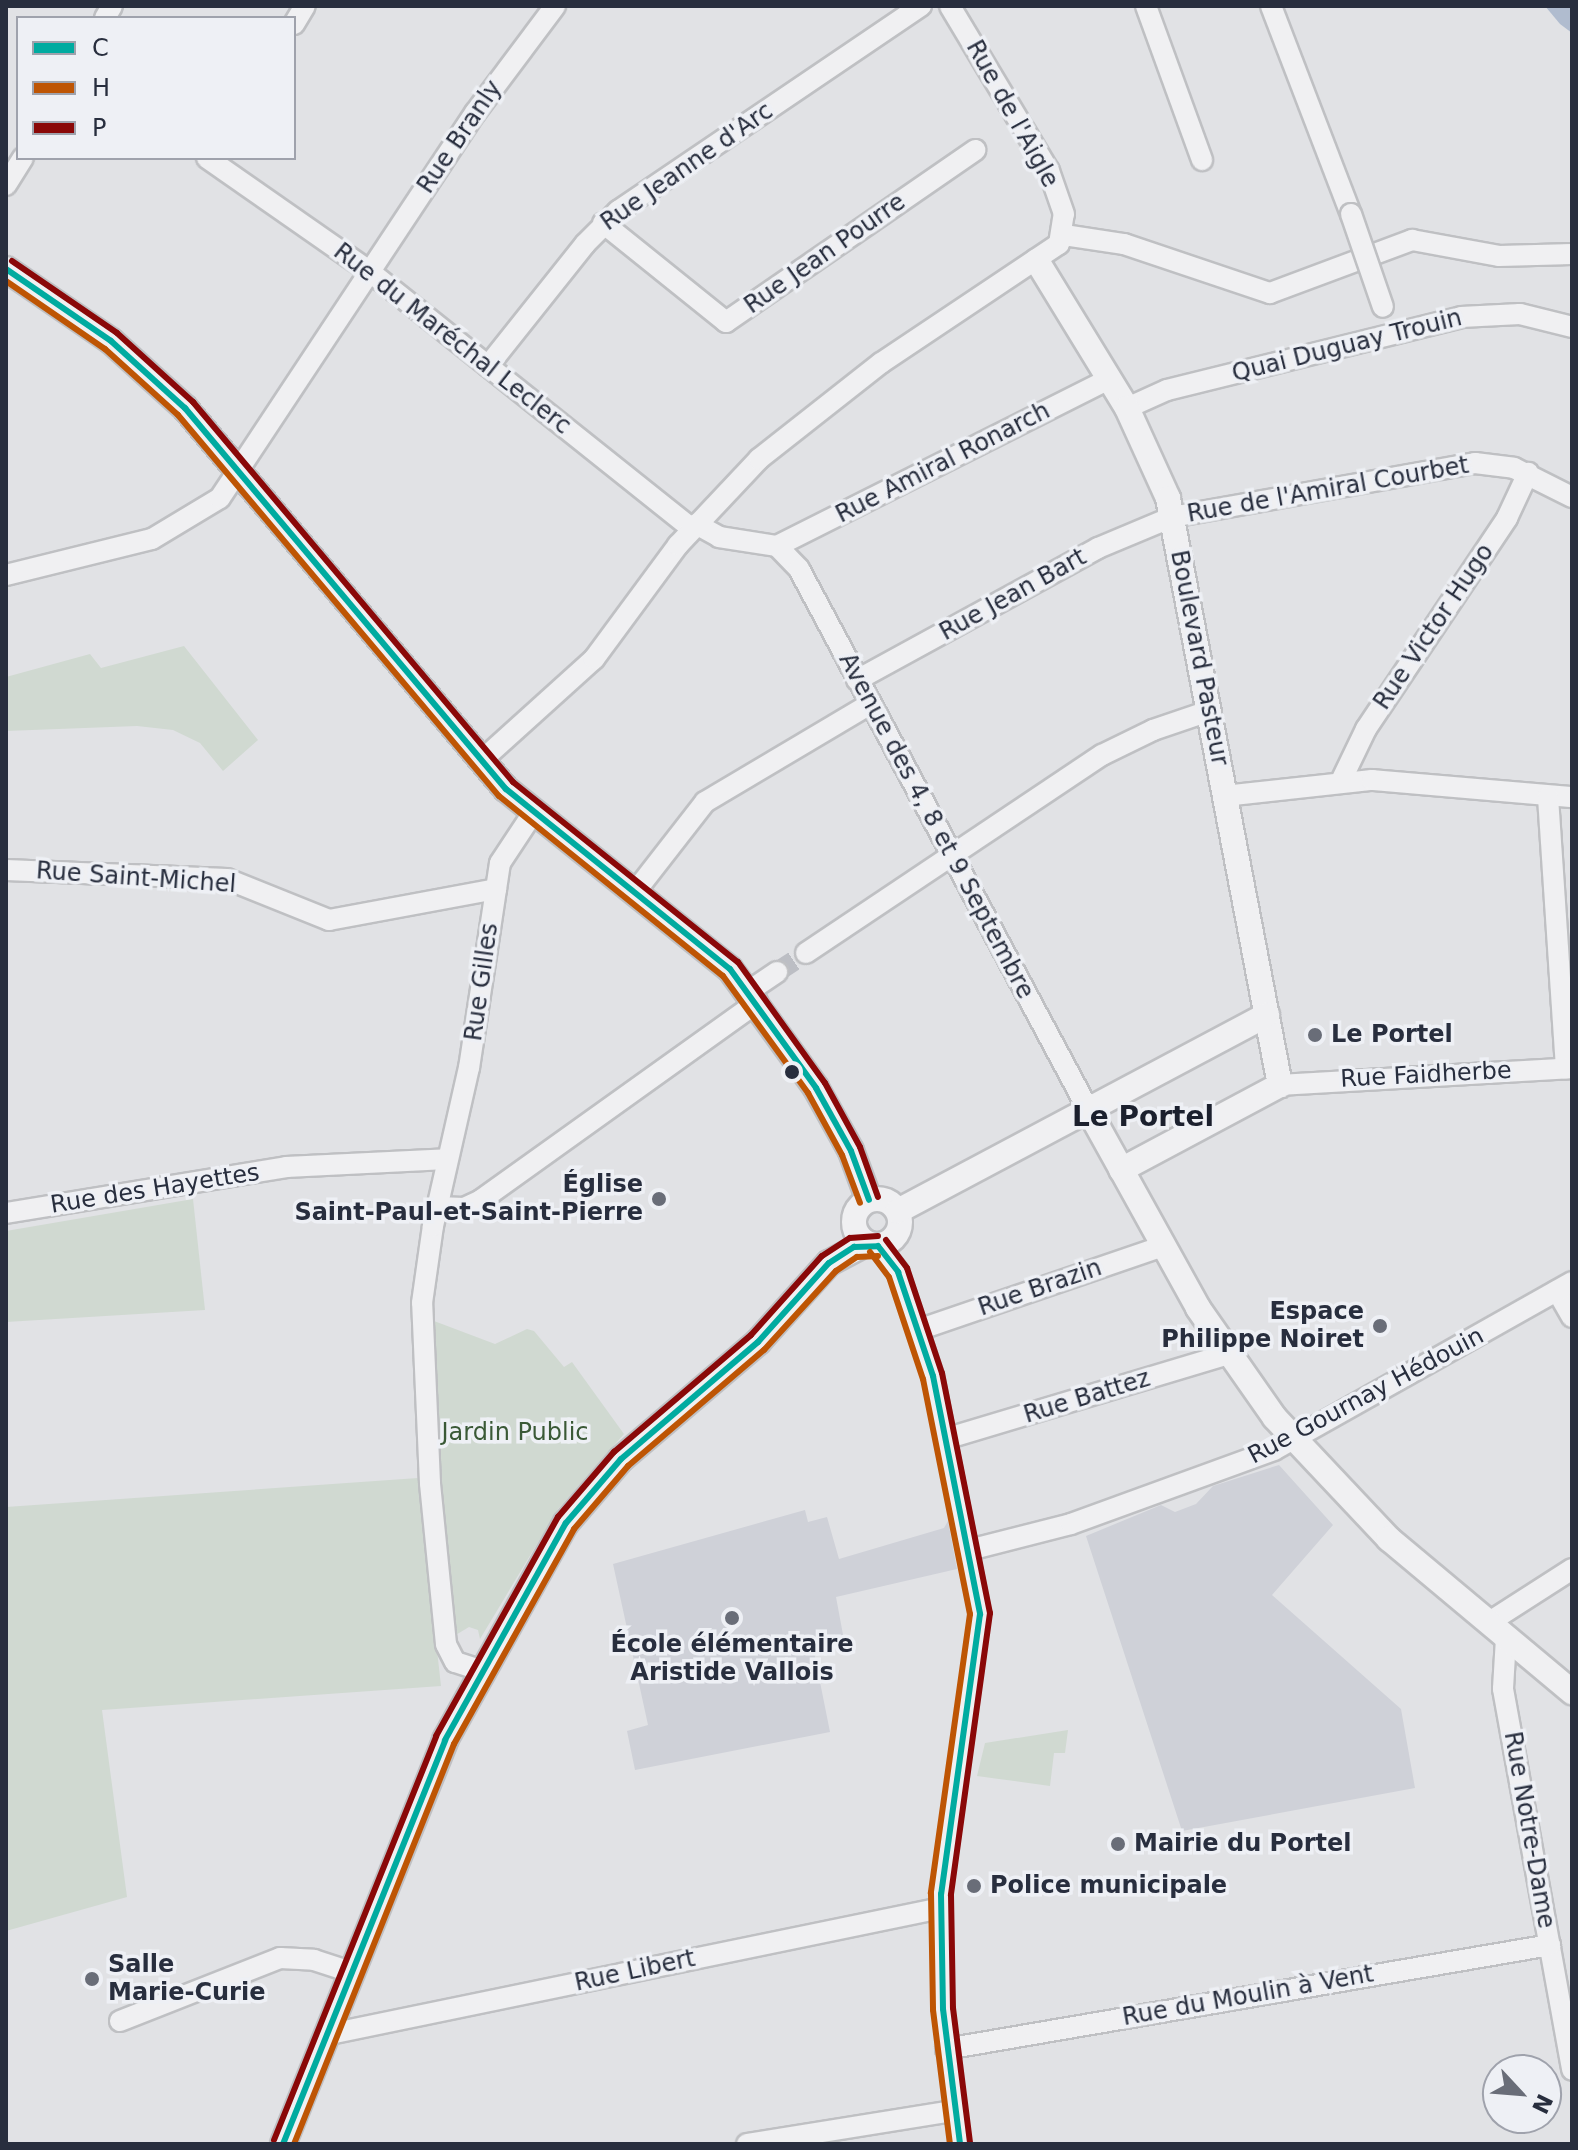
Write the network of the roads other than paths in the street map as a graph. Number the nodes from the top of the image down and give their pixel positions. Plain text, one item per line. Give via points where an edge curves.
1 (555, 6) edge
2 (921, 6) edge
3 (950, 6) edge
4 (1146, 6) edge
5 (1271, 6) edge
6 (975, 150) dead end
7 (22, 160) edge
8 (214, 160) edge
9 (1202, 160) dead end
10 (6, 185) edge
11 (603, 223) junction
12 (1064, 235) junction
13 (1572, 254) edge
14 (1037, 261) junction
15 (6, 269) edge
16 (369, 271) junction
17 (1572, 327) edge
18 (1391, 334) junction
19 (488, 366) junction
20 (1109, 379) junction
21 (1127, 408) junction
22 (241, 472) junction
23 (1528, 473) junction
24 (1572, 497) edge
25 (1172, 517) junction
26 (694, 526) junction
27 (777, 546) junction
28 (6, 575) edge
29 (857, 680) junction
30 (870, 704) junction
31 (1209, 711) junction
32 (481, 761) junction
33 (1341, 781) junction
34 (1224, 796) junction
35 (1548, 797) junction
36 (1572, 797) edge
37 (533, 813) junction
38 (950, 853) junction
39 (6, 870) edge
40 (496, 889) junction
41 (635, 892) junction
42 (806, 953) tunnel mouth
43 (777, 972) tunnel mouth
44 (753, 996) junction
45 (1267, 1015) junction
46 (1569, 1068) edge
47 (1280, 1085) junction
48 (1089, 1111) junction
49 (447, 1159) junction
50 (1121, 1170) junction
51 (869, 1200) junction
52 (437, 1207) junction
53 (898, 1211) junction
54 (6, 1213) edge
55 (872, 1244) junction
56 (1163, 1246) junction
57 (1564, 1286) edge
58 (1572, 1317) edge
59 (918, 1330) junction
60 (1228, 1354) junction
61 (945, 1439) junction
62 (1293, 1439) junction
63 (969, 1550) junction
64 (1572, 1569) edge
65 (1497, 1630) junction
66 (480, 1670) junction
67 (1572, 1692) edge
68 (941, 1908) junction
69 (1550, 1945) junction
70 (350, 1972) junction
71 (120, 2021) dead end
72 (330, 2034) junction
73 (946, 2049) junction
74 (1572, 2070) edge
75 (954, 2111) junction
76 (283, 2144) edge
77 (747, 2144) edge
78 (960, 2144) edge

1 - 16 street, Rue Branly
2 - 11 street, Rue Jeanne d'Arc
3 - 12 street, Rue de l'Aigle via 1049,171 1064,214
4 - 9 street
5 - 18 street, bridge
6 - 11 street, Rue Jean Pourre via 726,322
7 - 10 street
8 - 16 street, Rue du Maréchal Leclerc
11 - 19 street, Rue Jeanne d'Arc
12 - 13 street via 1124,244 1265,293 1422,239 1499,256
12 - 14 street
14 - 20 street, Boulevard Pasteur
14 - 26 street via 870,371 759,459
15 - 22 street via 136,361
16 - 19 street, Rue du Maréchal Leclerc
16 - 22 street, Rue Branly
17 - 18 street, Quai Duguay Trouin via 1520,314 1488,314
18 - 21 street, Quai Duguay Trouin via 1167,390
19 - 26 street, Rue du Maréchal Leclerc
20 - 21 street, Boulevard Pasteur
20 - 27 street, Rue Amiral Ronarch
21 - 25 street, Boulevard Pasteur via 1164,486
22 - 28 street, Rue Branly via 215,503 165,533
22 - 32 street
23 - 24 street, Rue de l'Amiral Courbet
23 - 25 street, Rue de l'Amiral Courbet via 1500,464 1462,464
23 - 33 street, Rue Victor Hugo via 1507,518 1366,729
25 - 29 street, Rue Jean Bart via 1098,548
25 - 31 street, Boulevard Pasteur
26 - 27 street, Rue du Maréchal Leclerc via 719,537
26 - 32 street via 594,659
27 - 29 street, Avenue des 4, 8 et 9 Septembre via 799,569
29 - 30 street, Avenue des 4, 8 et 9 Septembre
30 - 38 street, Avenue des 4, 8 et 9 Septembre
30 - 41 street via 705,802
31 - 34 street, Boulevard Pasteur
31 - 38 street via 1118,746
32 - 37 street
33 - 34 street
33 - 35 street via 1408,782
34 - 45 street, Boulevard Pasteur
35 - 36 street
35 - 46 street
37 - 40 street, Rue Gilles via 506,849
37 - 41 street
38 - 42 street
38 - 48 street, Avenue des 4, 8 et 9 Septembre
39 - 40 street, Rue Saint-Michel via 227,879 329,920
40 - 49 street, Rue Gilles via 467,1079
41 - 44 street via 706,946
43 - 44 street
44 - 51 street via 840,1128
44 - 52 street via 644,1085 481,1200 464,1208
45 - 47 street, Boulevard Pasteur
45 - 48 street
46 - 47 street, Rue Faidherbe
47 - 50 street
48 - 50 street
48 - 53 street
49 - 52 street, Rue Gilles
49 - 54 street, Rue des Hayettes via 286,1167
50 - 56 street
51 - 53 street via 885,1200
51 - 55 street via 854,1222
52 - 66 street, Rue Gilles via 421,1317 432,1506 447,1652 455,1662
53 - 55 street via 898,1232
55 - 59 street via 898,1272
55 - 66 street via 829,1263 758,1342 599,1481 549,1549
56 - 59 street, Rue Brazin
56 - 60 street
57 - 58 street
57 - 62 street, Rue Gournay Hédouin
59 - 61 street
60 - 61 street, Rue Battez
60 - 62 street
61 - 63 street
62 - 63 street, Rue Gournay Hédouin via 1071,1524
62 - 65 street via 1360,1513
63 - 68 street via 980,1633 945,1844
64 - 65 street
65 - 67 street
65 - 69 street, Rue Notre-Dame
66 - 70 street via 412,1813
68 - 72 street, Rue Libert
68 - 73 street
69 - 73 street, Rue du Moulin à Vent
69 - 74 street, Rue Notre-Dame
70 - 71 street via 314,1960 280,1958
70 - 72 street
72 - 76 street
73 - 75 street
75 - 77 street
75 - 78 street

